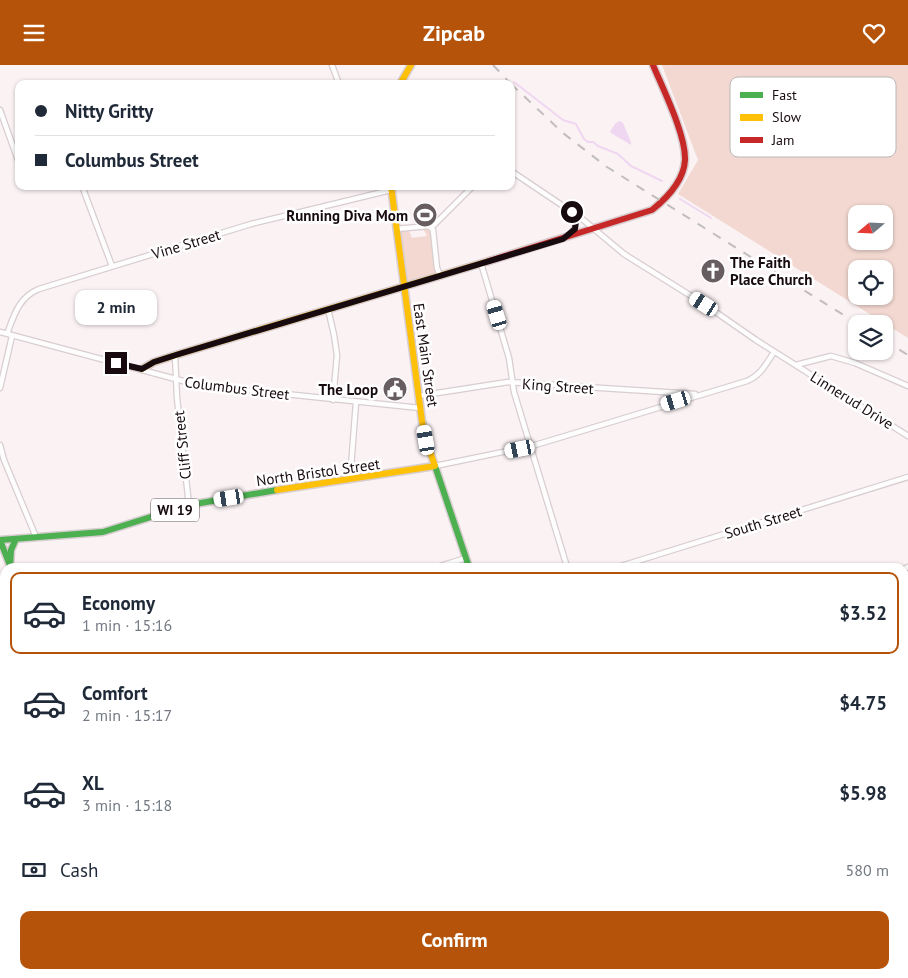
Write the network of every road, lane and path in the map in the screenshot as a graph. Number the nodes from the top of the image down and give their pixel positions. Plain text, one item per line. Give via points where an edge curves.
1 (332, 65) edge
2 (411, 65) edge
3 (653, 65) edge
4 (338, 80) edge
5 (402, 80) edge
6 (0, 110) edge
7 (15, 152) edge
8 (515, 174) edge
9 (84, 190) edge
10 (383, 190) edge
11 (391, 190) edge
12 (469, 190) edge
13 (572, 212) junction
14 (429, 227) junction
15 (400, 229) junction
16 (596, 229) junction
17 (564, 239) junction
18 (481, 263) junction
19 (112, 265) junction
20 (440, 275) junction
21 (404, 287) junction
22 (328, 309) junction
23 (0, 332) edge
24 (9, 335) junction
25 (774, 352) junction
26 (176, 355) junction
27 (796, 365) junction
28 (142, 369) junction
29 (176, 380) junction
30 (512, 383) junction
31 (908, 386) edge
32 (0, 388) edge
33 (699, 395) junction
34 (418, 396) junction
35 (333, 400) junction
36 (356, 402) junction
37 (420, 408) junction
38 (908, 436) edge
39 (0, 446) edge
40 (532, 446) junction
41 (435, 466) junction
42 (908, 477) edge
43 (350, 480) junction
44 (189, 505) junction
45 (36, 537) junction
46 (16, 539) junction
47 (0, 541) edge
48 (466, 558) junction
49 (8, 563) edge
50 (10, 563) edge
51 (450, 563) edge
52 (468, 563) edge
53 (566, 563) edge
54 (631, 563) edge

1 - 4 street
2 - 5 main road
3 - 16 main road via 682,139 684,167 658,206
6 - 7 street
8 - 13 street, Linnerud Drive
9 - 19 street
10 - 19 street, Vine Street
11 - 15 main road, East Main Street
12 - 14 street
13 - 16 street, Linnerud Drive
13 - 17 street via 576,220 575,229
14 - 15 street
14 - 20 street via 433,230
15 - 21 main road, East Main Street
16 - 17 main road
16 - 25 street, Linnerud Drive via 624,254
17 - 18 main road
18 - 20 main road
18 - 30 street via 507,349
19 - 24 street, Vine Street via 28,294 19,304
20 - 21 main road
21 - 22 main road
21 - 34 main road, East Main Street
22 - 26 main road
22 - 35 street via 337,355
23 - 24 street, Columbus Street
24 - 28 street, Columbus Street
24 - 32 street, Vine Street
25 - 27 street, Linnerud Drive
25 - 33 street via 763,370 753,378
26 - 28 main road
26 - 29 street, Cliff Street
27 - 31 street via 831,356
27 - 38 street, Linnerud Drive
28 - 29 street, Columbus Street
29 - 35 street, Columbus Street
29 - 44 street, Cliff Street
30 - 33 street, King Street
30 - 34 street, King Street
30 - 40 street
33 - 40 street
34 - 37 main road, East Main Street
35 - 36 street, Columbus Street
36 - 37 street, Columbus Street
36 - 43 street
37 - 41 main road, East Main Street
39 - 45 street
40 - 41 street
40 - 53 street
41 - 43 main road, North Bristol Street / WI 19
41 - 48 main road, East Main Street
42 - 54 street, South Street
43 - 44 main road, North Bristol Street / WI 19
44 - 45 main road, North Bristol Street / WI 19 via 103,531
45 - 46 main road, North Bristol Street / WI 19
46 - 47 main road, North Bristol Street / WI 19
46 - 50 main road via 11,549
47 - 49 main road, WI 19
48 - 51 street
48 - 52 main road, East Main Street

